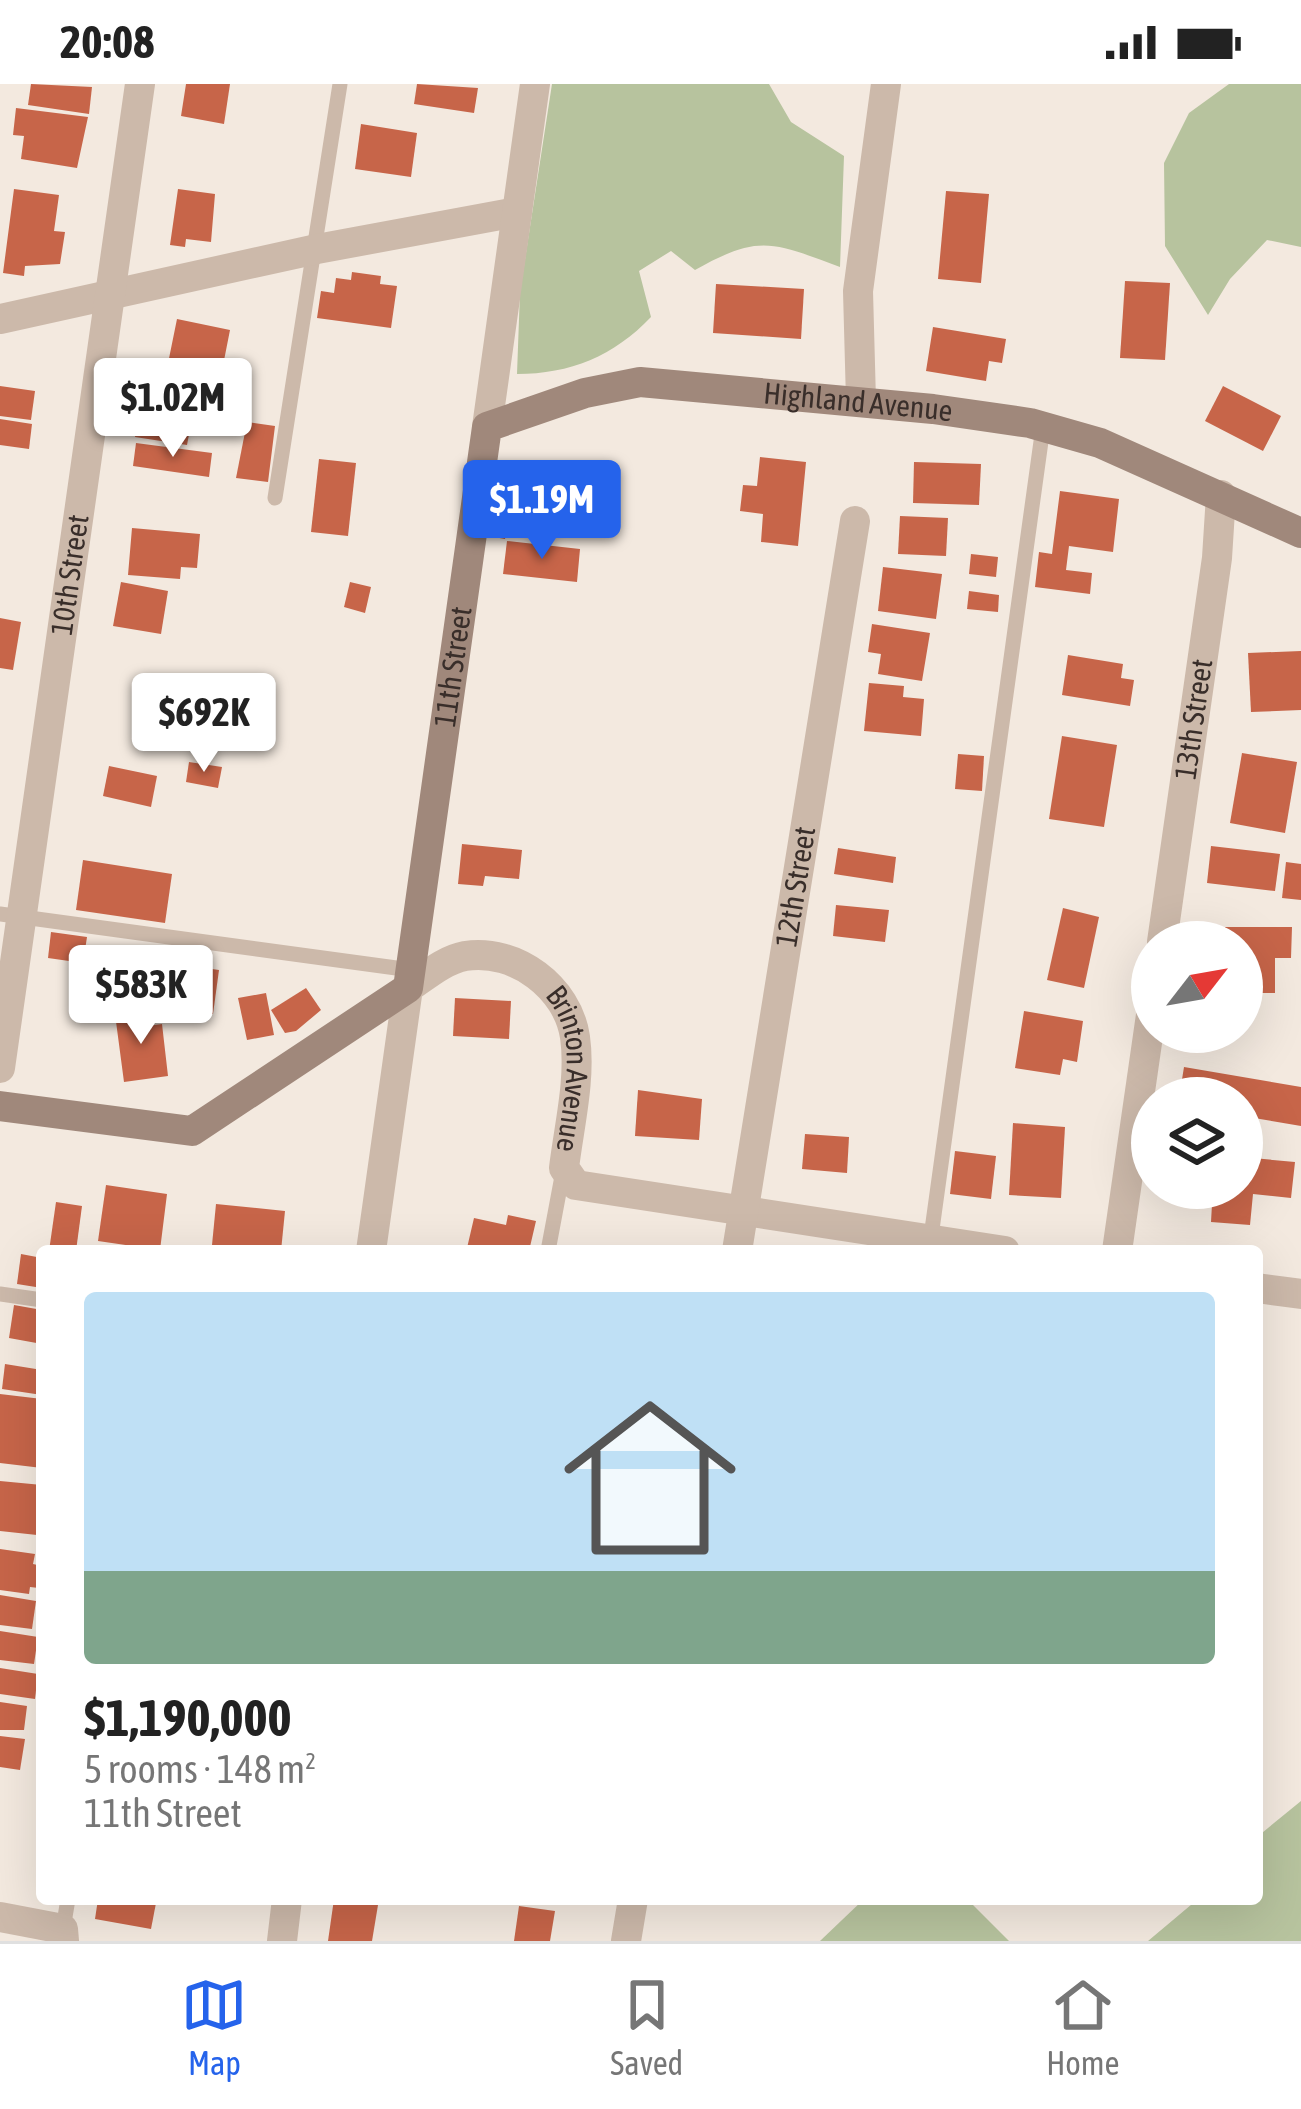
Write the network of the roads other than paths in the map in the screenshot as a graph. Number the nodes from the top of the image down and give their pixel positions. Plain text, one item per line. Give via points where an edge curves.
1 (140, 84) edge
2 (340, 84) edge
3 (535, 84) edge
4 (886, 84) edge
5 (517, 212) junction
6 (311, 250) junction
7 (110, 294) junction
8 (0, 320) edge
9 (861, 401) junction
10 (487, 427) junction
11 (1043, 427) junction
12 (1221, 495) junction
13 (275, 498) dead end
14 (854, 521) dead end
15 (1301, 533) edge
16 (10, 917) edge
17 (1165, 921) edge
18 (410, 979) junction
19 (1146, 1053) edge
20 (0, 1068) edge
21 (0, 1106) edge
22 (563, 1168) junction
23 (743, 1213) junction
24 (372, 1245) edge
25 (549, 1245) edge
26 (738, 1245) edge
27 (924, 1245) edge
28 (930, 1245) edge
29 (1118, 1245) edge
30 (1263, 1289) edge
31 (0, 1294) edge
32 (1301, 1294) edge
33 (36, 1299) edge
34 (286, 1905) edge
35 (632, 1905) edge
36 (0, 1917) edge
37 (65, 1923) edge
38 (282, 1941) edge
39 (626, 1941) edge

1 - 7 street, 10th Street
2 - 6 lane
3 - 5 street, 11th Street
4 - 9 street via 858,291
5 - 6 street
5 - 10 street, 11th Street
6 - 7 street
6 - 13 lane
7 - 8 street
7 - 16 street, 10th Street
9 - 10 street, Highland Avenue via 640,382
9 - 11 street, Highland Avenue
10 - 18 street, 11th Street
11 - 12 street, Highland Avenue via 1100,442
11 - 28 lane
12 - 15 street, Highland Avenue
12 - 17 street, 13th Street
14 - 23 street, 12th Street
16 - 18 lane
16 - 20 street, 10th Street
18 - 21 street, Brinton Avenue via 192,1131
18 - 22 street, Brinton Avenue via 450,960 489,956 516,963 558,995 577,1058
18 - 24 street, 11th Street
19 - 29 street
22 - 23 street, Brinton Avenue via 586,1189
22 - 25 lane
23 - 26 street, 12th Street
23 - 27 street, Brinton Avenue
30 - 32 street
31 - 33 lane
34 - 38 street
35 - 39 street
36 - 37 street

